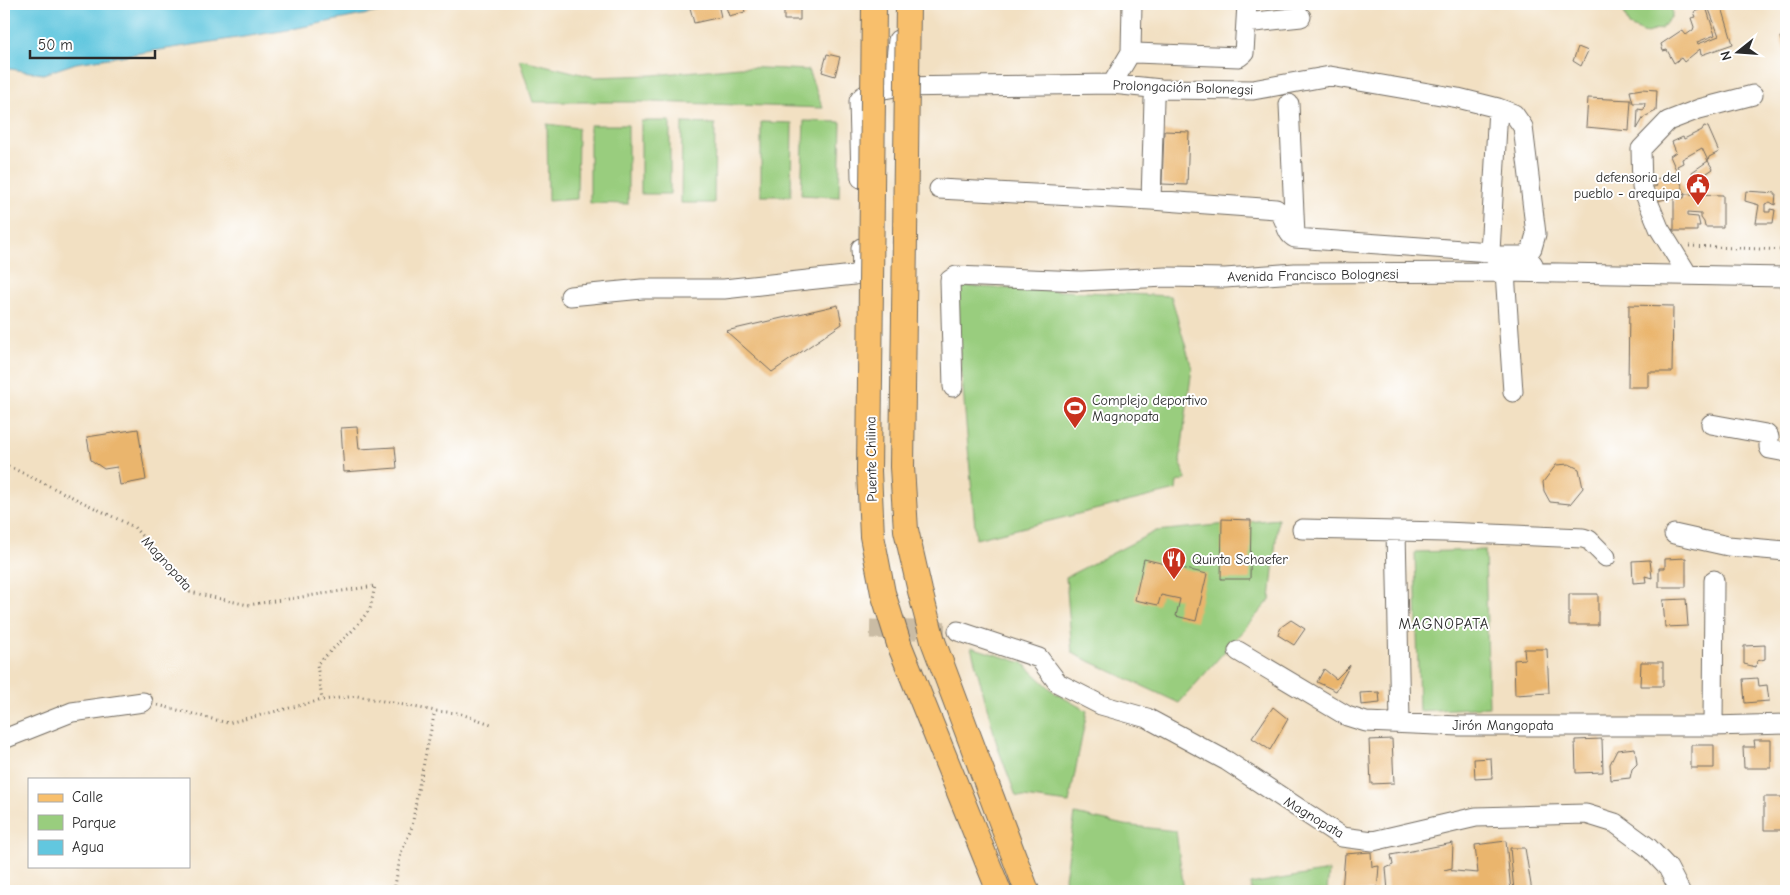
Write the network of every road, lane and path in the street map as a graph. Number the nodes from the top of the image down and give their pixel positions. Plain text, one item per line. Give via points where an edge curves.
1 (874, 4) edge
2 (901, 4) edge
3 (908, 4) edge
4 (1132, 4) edge
5 (1246, 4) edge
6 (1301, 17) dead end
7 (1246, 22) junction
8 (1132, 52) junction
9 (1112, 84) junction
10 (893, 87) junction
11 (1753, 95) dead end
12 (1154, 99) dead end
13 (1289, 104) dead end
14 (1498, 108) junction
15 (938, 188) dead end
16 (1151, 200) junction
17 (1295, 238) junction
18 (1670, 245) junction
19 (1786, 250) edge
20 (1491, 254) junction
21 (1526, 256) junction
22 (1505, 272) junction
23 (1543, 273) junction
24 (1688, 276) junction
25 (1786, 277) edge
26 (570, 296) dead end
27 (953, 387) dead end
28 (1513, 392) dead end
29 (1711, 424) dead end
30 (1786, 452) edge
31 (4, 464) edge
32 (1302, 529) dead end
33 (1396, 532) junction
34 (1674, 534) dead end
35 (1786, 551) edge
36 (1606, 557) dead end
37 (1714, 580) dead end
38 (958, 631) tunnel mouth
39 (1238, 651) dead end
40 (322, 700) junction
41 (143, 702) joint
42 (435, 711) junction
43 (1400, 722) junction
44 (491, 724) dead end
45 (1786, 724) edge
46 (1712, 726) junction
47 (4, 739) edge
48 (394, 891) edge
49 (999, 891) edge
50 (1027, 891) edge
51 (1680, 891) edge

1 - 49 main road, Puente Chilina, bridge via 869,471 874,546 883,593 899,644
2 - 10 street
3 - 50 main road, bridge via 902,467 906,530 933,641
4 - 8 street
5 - 7 street
6 - 7 street
7 - 8 street via 1244,53 1239,57
8 - 9 street
9 - 10 street, Prolongación Bolonegsi
9 - 14 street, Prolongación Bolonegsi via 1161,89 1253,90 1330,76
10 - 26 street, Prolongación Bolonegsi via 866,94 859,100 859,273 724,289 642,289
11 - 18 street via 1668,121 1641,149 1642,187 1659,228
12 - 16 street
13 - 17 street
14 - 20 street
14 - 21 street, Prolongación Bolonegsi via 1514,114 1523,127 1536,234
15 - 16 street
16 - 17 street via 1276,209 1282,214 1290,235
17 - 20 street
18 - 19 path
18 - 24 street
20 - 21 street
21 - 23 street
22 - 23 street, Avenida Francisco Bolognesi
22 - 27 street, Avenida Francisco Bolognesi via 1295,273 1081,282 956,276 950,280
22 - 28 street
23 - 24 street, Avenida Francisco Bolognesi
24 - 25 street, Avenida Francisco Bolognesi
29 - 30 street via 1766,434 1770,449
31 - 40 path, Magnopata via 134,527 190,592 248,606 375,586 370,609 354,629 316,664
32 - 33 street
33 - 36 street via 1582,538 1589,540
33 - 43 street
34 - 35 street via 1728,546
37 - 46 street
38 - 51 street, Magnopata via 1039,658 1058,683 1101,705 1148,718 1227,761 1342,837 1373,841 1476,817 1586,814 1615,823 1649,848 1668,868
39 - 43 street, Jirón Mangopata via 1347,716 1366,722
40 - 41 path via 228,723
40 - 42 path via 357,696
41 - 47 street via 72,712
42 - 44 path via 458,713
42 - 48 path via 412,827 400,853
43 - 46 street, Jirón Mangopata via 1460,726
45 - 46 street, Jirón Mangopata

